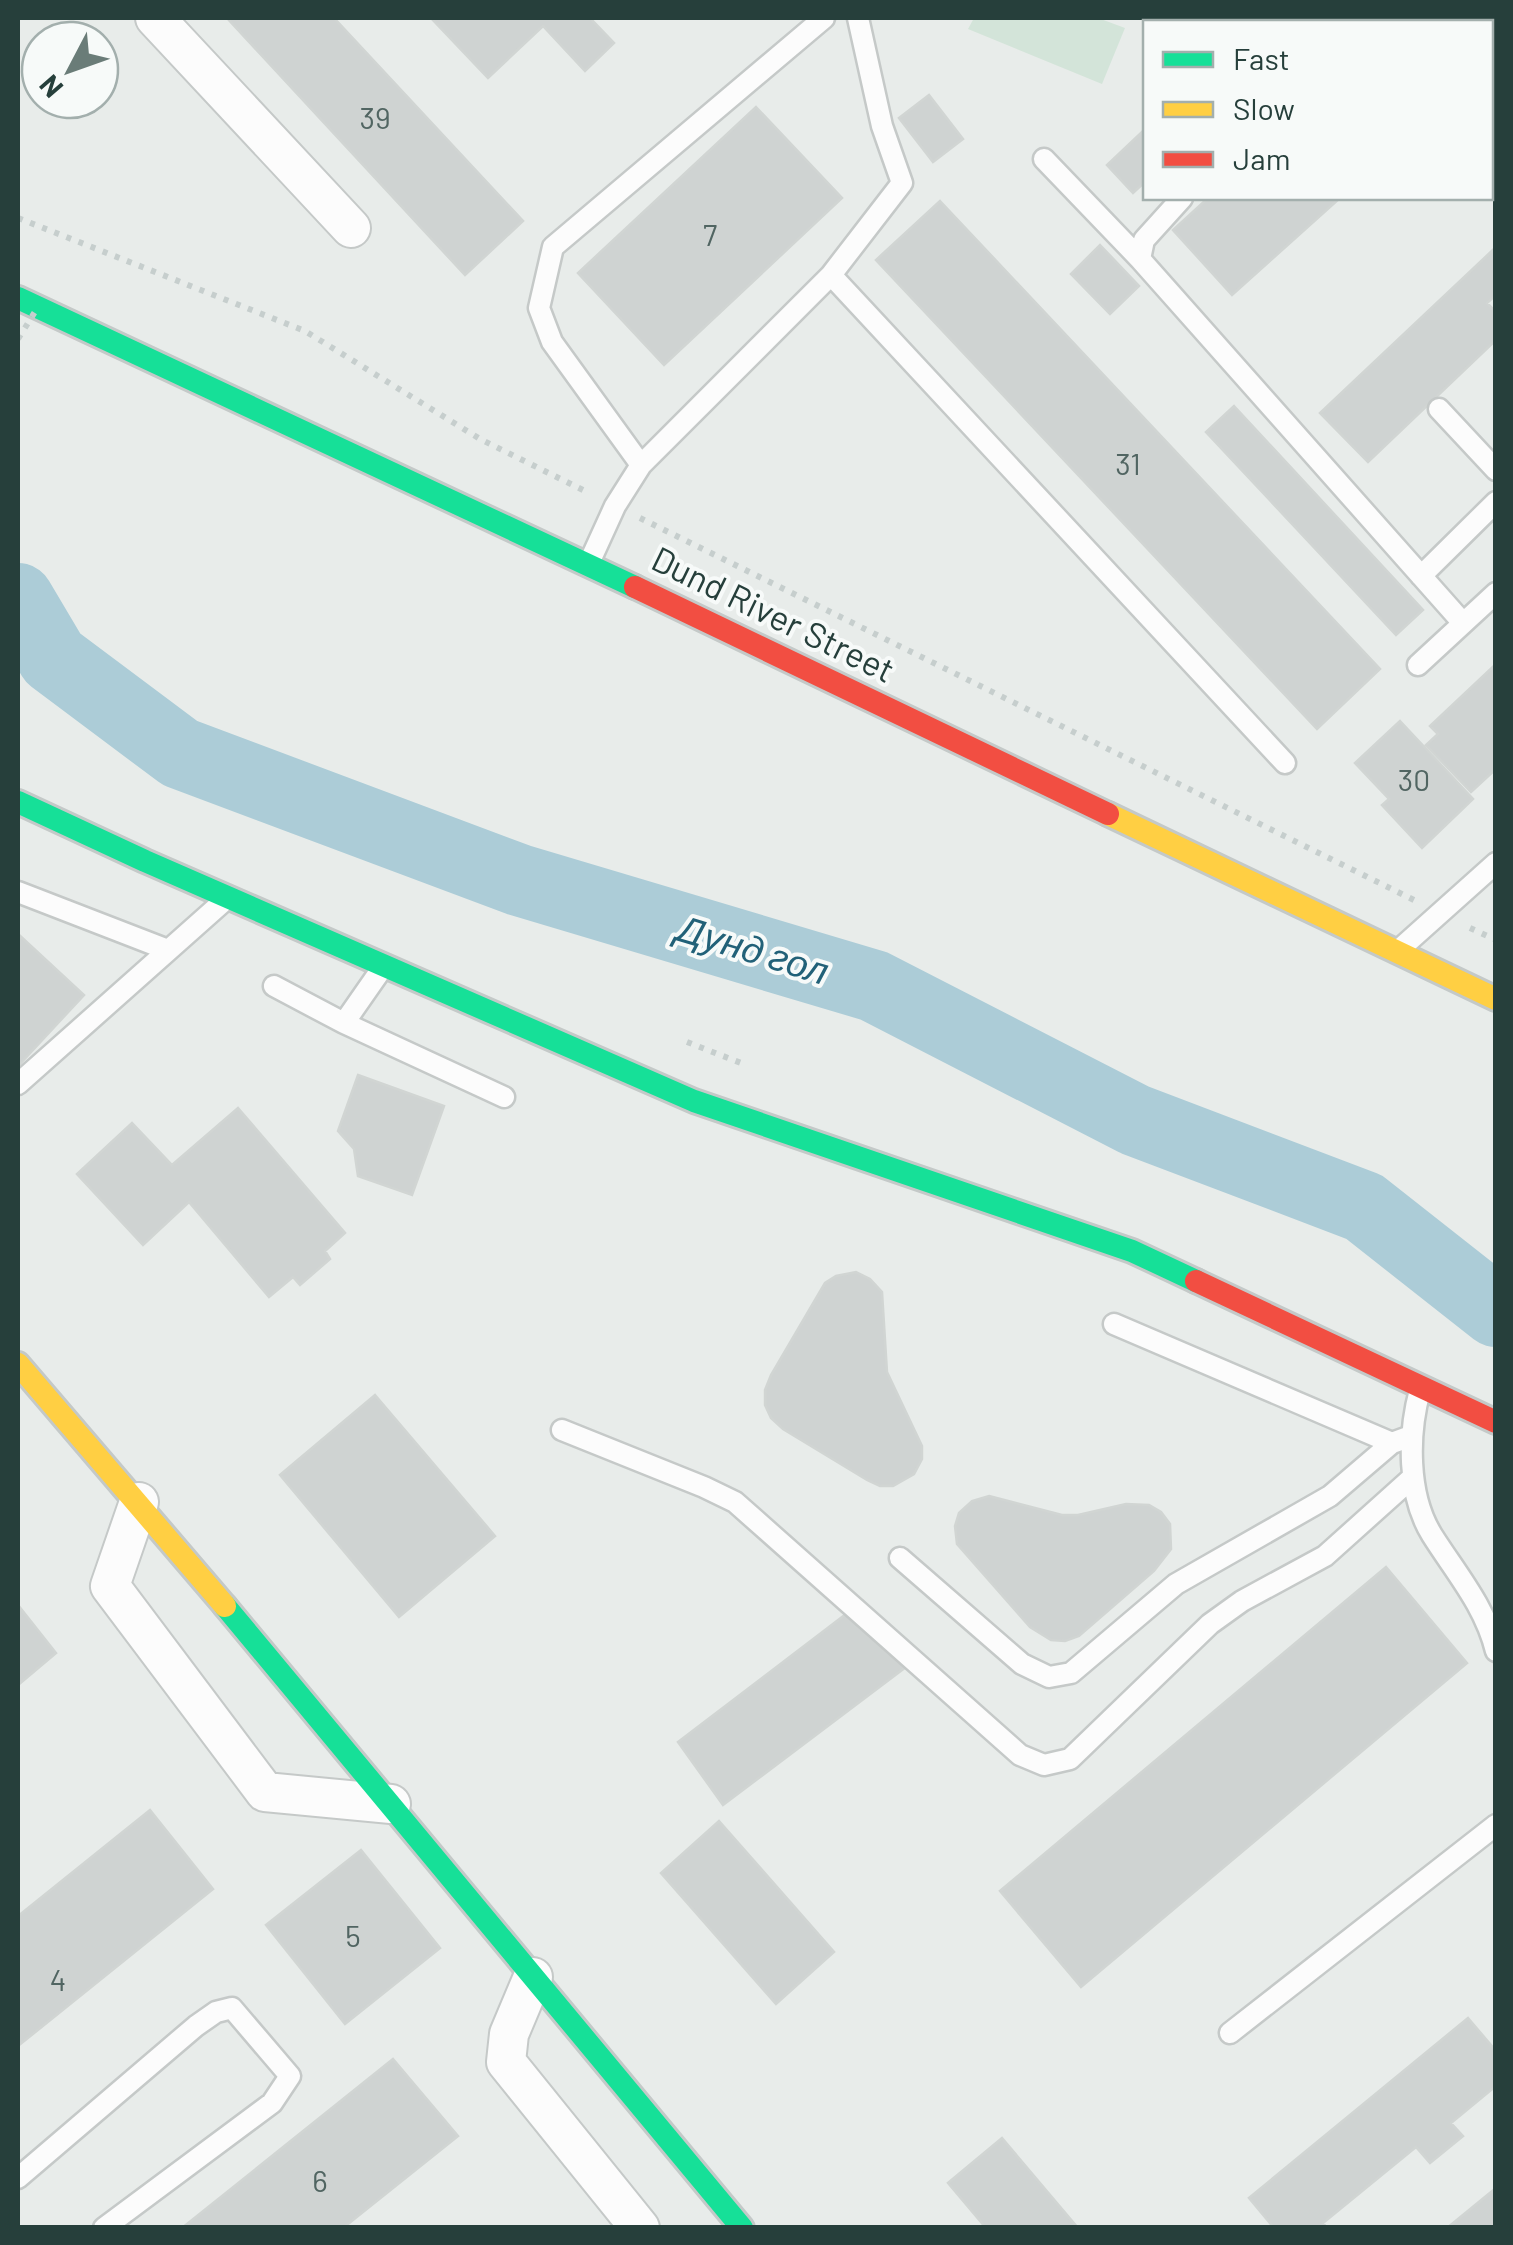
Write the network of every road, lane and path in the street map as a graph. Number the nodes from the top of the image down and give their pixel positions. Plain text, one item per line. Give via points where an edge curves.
1 (155, 18) edge
2 (824, 18) edge
3 (858, 18) edge
4 (1044, 159) dead end
5 (1180, 200) edge
6 (18, 218) edge
7 (351, 228) dead end
8 (1140, 259) junction
9 (831, 275) junction
10 (28, 302) edge
11 (18, 339) edge
12 (1439, 409) dead end
13 (641, 464) junction
14 (1496, 470) edge
15 (1496, 502) edge
16 (615, 506) junction
17 (588, 565) junction
18 (1421, 576) junction
19 (1496, 594) edge
20 (1463, 623) junction
21 (1418, 665) dead end
22 (1285, 763) dead end
23 (18, 802) edge
24 (1496, 864) edge
25 (18, 892) edge
26 (228, 898) junction
27 (1440, 913) junction
28 (1496, 940) edge
29 (168, 950) junction
30 (1396, 952) junction
31 (384, 966) junction
32 (274, 986) dead end
33 (1496, 999) edge
34 (344, 1024) junction
35 (670, 1035) dead end
36 (757, 1069) dead end
37 (18, 1084) edge
38 (504, 1097) dead end
39 (1114, 1324) dead end
40 (18, 1364) edge
41 (1420, 1388) junction
42 (1496, 1422) edge
43 (562, 1430) dead end
44 (1402, 1439) junction
45 (1413, 1477) junction
46 (139, 1502) junction
47 (900, 1558) dead end
48 (1496, 1651) edge
49 (391, 1804) junction
50 (1496, 1825) edge
51 (533, 1976) junction
52 (1230, 2033) dead end
53 (18, 2178) edge
54 (104, 2228) edge
55 (640, 2228) edge
56 (742, 2228) edge

1 - 7 street
2 - 13 lane via 553,247 539,308 552,342
3 - 9 lane via 902,183
4 - 8 lane
5 - 8 lane via 1144,240
6 - 16 path via 305,331 480,440
8 - 18 lane
9 - 13 lane
9 - 22 lane
10 - 11 path, bridge
10 - 17 street, Dund River Street
12 - 14 lane
13 - 16 lane
15 - 18 lane
16 - 17 lane
16 - 27 path
17 - 30 street, Dund River Street
18 - 20 lane
19 - 20 lane
20 - 21 lane
23 - 26 street
24 - 27 lane
25 - 29 lane
26 - 29 lane
26 - 31 street
27 - 28 path
27 - 30 lane
29 - 37 lane
30 - 33 street, Dund River Street
31 - 34 lane
31 - 41 street via 694,1101 1132,1252
32 - 34 lane
34 - 38 lane
35 - 36 path
39 - 44 lane
40 - 46 street
41 - 42 street
41 - 44 lane
43 - 45 lane via 735,1502 1020,1755 1044,1766 1070,1759 1210,1624 1325,1556
44 - 45 lane
44 - 47 lane via 1330,1496 1176,1584 1072,1673 1048,1678 1022,1664
45 - 48 lane via 1429,1531 1490,1624
46 - 49 street
46 - 49 street via 110,1586 264,1792
49 - 51 street
50 - 52 lane
51 - 55 street via 509,2034 506,2062
51 - 56 street
53 - 54 lane via 196,2026 232,2008 290,2076 272,2103

